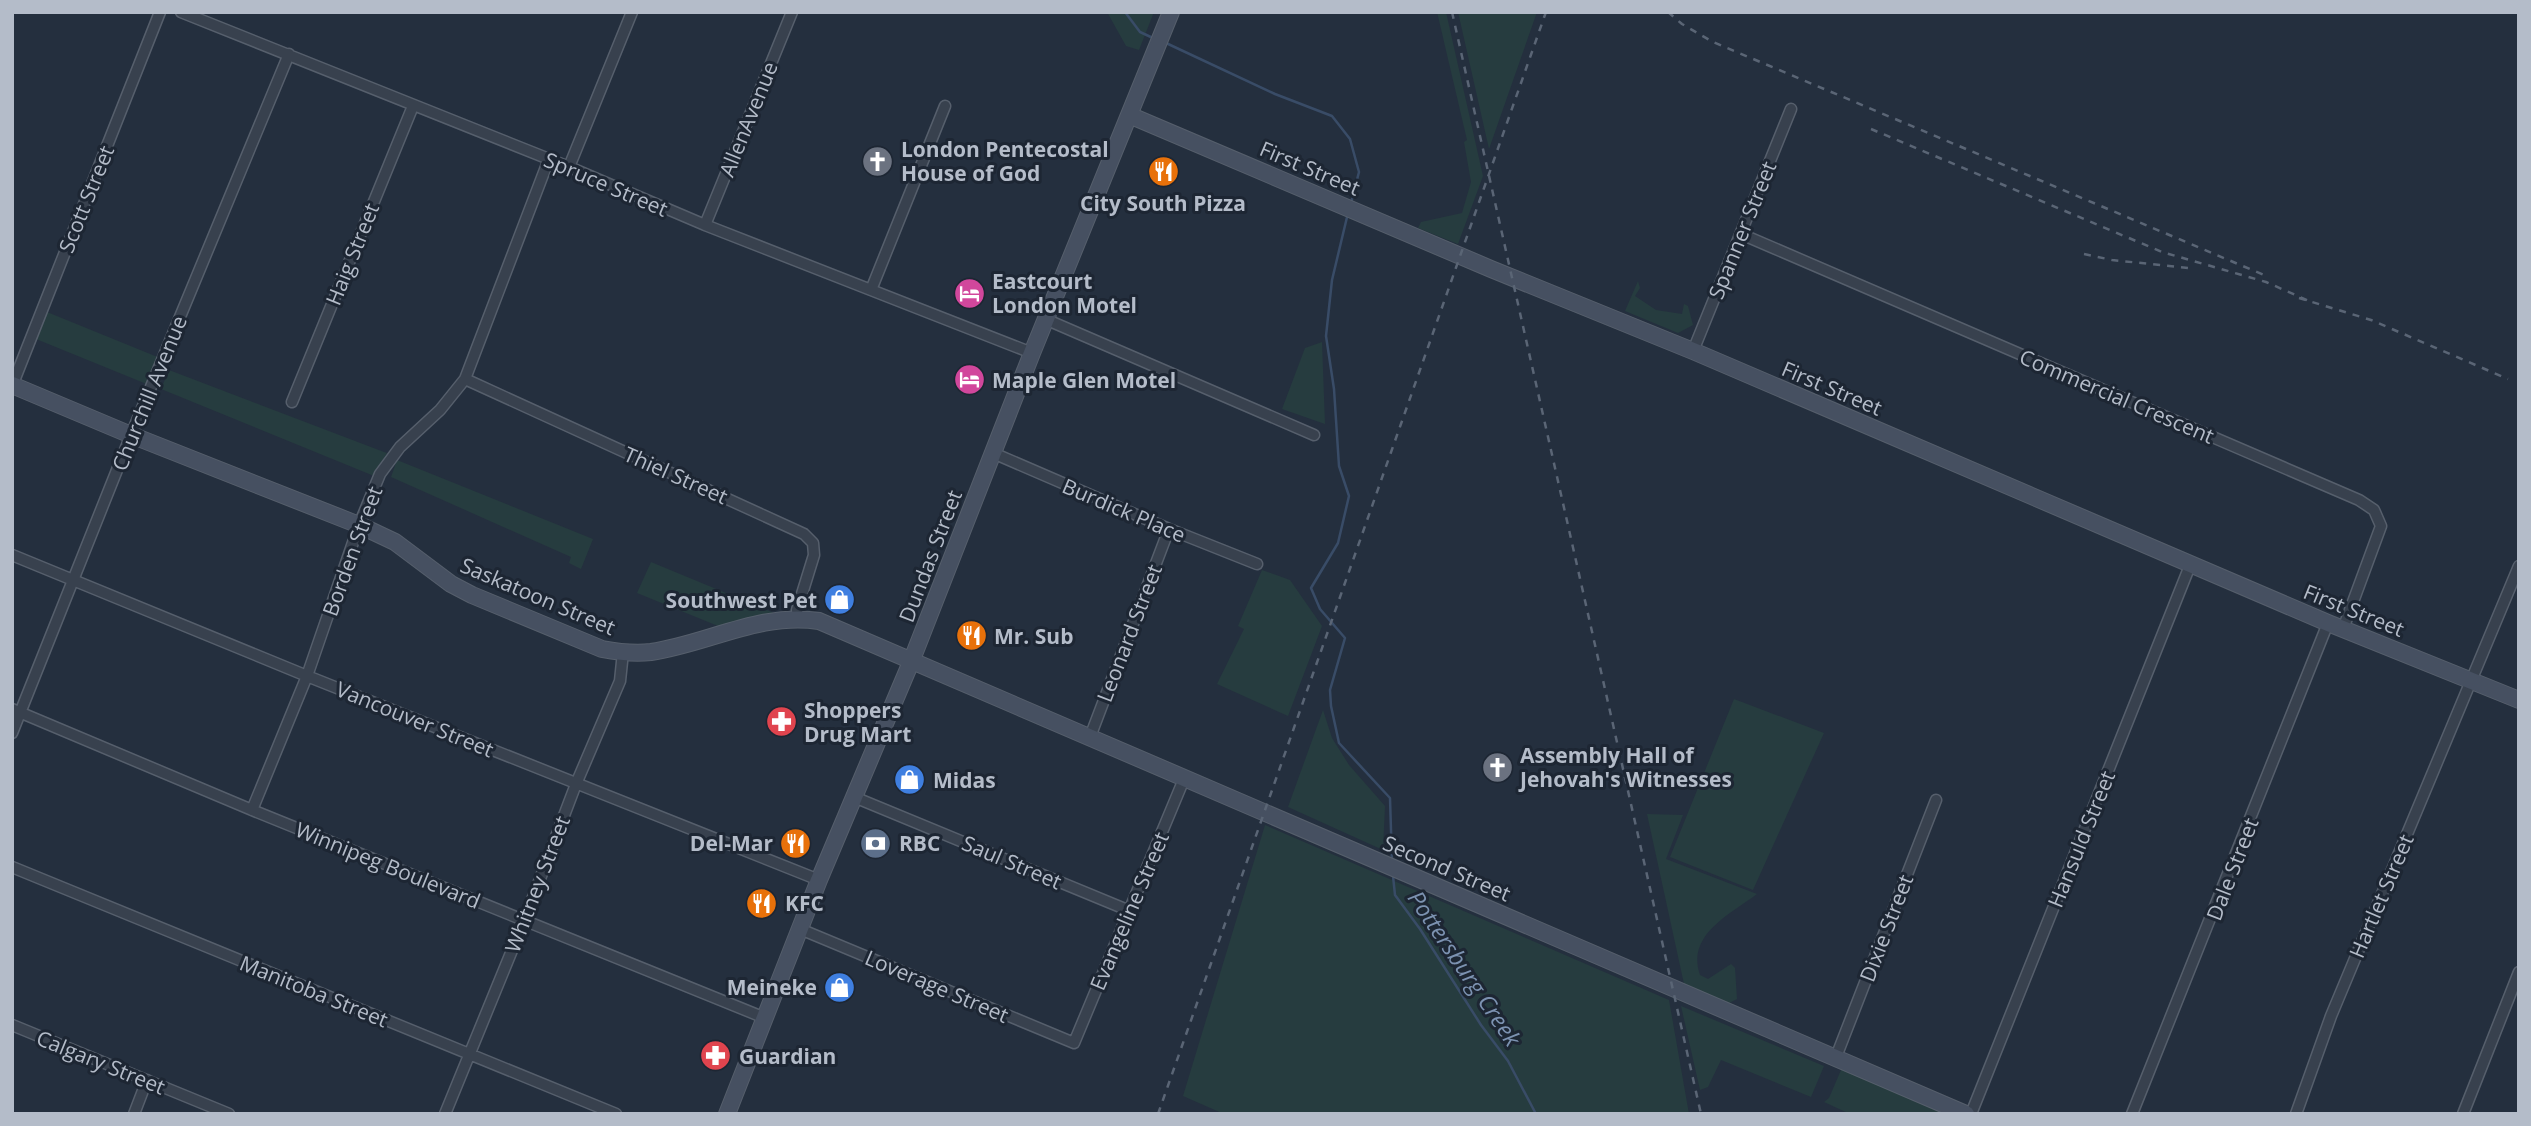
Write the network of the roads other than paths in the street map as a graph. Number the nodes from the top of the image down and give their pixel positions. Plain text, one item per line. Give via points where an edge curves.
1 (160, 12) edge
2 (181, 12) edge
3 (632, 12) edge
4 (792, 12) edge
5 (1168, 19) edge
6 (289, 54) junction
7 (413, 106) junction
8 (945, 106) dead end
9 (1791, 109) dead end
10 (1129, 115) junction
11 (550, 159) junction
12 (569, 167) junction
13 (705, 225) junction
14 (1741, 234) junction
15 (871, 290) junction
16 (1045, 319) junction
17 (1693, 351) junction
18 (1032, 353) junction
19 (465, 379) junction
20 (12, 385) edge
21 (292, 402) dead end
22 (131, 435) junction
23 (1314, 435) dead end
24 (993, 453) junction
25 (359, 525) junction
26 (1169, 530) junction
27 (12, 555) edge
28 (2191, 563) junction
29 (1257, 564) dead end
30 (2519, 566) edge
31 (73, 580) junction
32 (798, 618) junction
33 (2336, 626) junction
34 (623, 652) junction
35 (911, 662) junction
36 (307, 676) junction
37 (2471, 680) junction
38 (2519, 700) edge
39 (16, 711) edge
40 (12, 733) edge
41 (1090, 737) junction
42 (1184, 779) junction
43 (576, 784) junction
44 (854, 797) junction
45 (1936, 800) dead end
46 (252, 810) junction
47 (12, 867) edge
48 (819, 880) junction
49 (1130, 911) junction
50 (524, 921) junction
51 (800, 929) junction
52 (2519, 972) edge
53 (765, 1018) junction
54 (12, 1025) edge
55 (1074, 1043) joint
56 (468, 1054) junction
57 (1836, 1057) junction
58 (147, 1080) junction
59 (134, 1114) edge
60 (229, 1114) edge
61 (445, 1114) edge
62 (616, 1114) edge
63 (727, 1114) edge
64 (1969, 1114) edge
65 (2132, 1114) edge
66 (2296, 1114) edge
67 (2463, 1114) edge

1 - 20 street, Scott Street
2 - 6 street, Spruce Street
3 - 12 street
4 - 13 street, AllenAvenue
5 - 10 street, Dundas Street
6 - 7 street, Spruce Street
6 - 22 street, Churchill Avenue
7 - 11 street, Spruce Street
7 - 21 street, Haig Street
8 - 15 street
9 - 14 street, Spanner Street
10 - 16 street, Dundas Street
10 - 17 street, First Street
11 - 12 street, Spruce Street
11 - 19 street, Borden Street
12 - 13 street, Spruce Street
13 - 15 street, Spruce Street
14 - 17 street, Spanner Street
14 - 33 street, Commercial Crescent via 2359,500 2374,510 2381,526
15 - 18 street, Spruce Street
16 - 18 street, Dundas Street
16 - 23 street
17 - 28 street, First Street
18 - 24 street, Dundas Street
19 - 25 street, Borden Street via 380,474
19 - 32 street, Thiel Street via 804,534 813,543 814,555
20 - 22 street, Saskatoon Street
22 - 25 street, Saskatoon Street
22 - 31 street, Churchill Avenue
24 - 26 street, Burdick Place
24 - 35 street, Dundas Street
25 - 34 street, Saskatoon Street via 395,542 472,595 602,649
25 - 36 street, Borden Street
26 - 29 street, Burdick Place
26 - 41 street, Leonard Street
27 - 31 street, Vancouver Street
28 - 33 street, First Street
28 - 64 street, Hansuld Street
30 - 37 street, Hartlet Street
31 - 36 street, Vancouver Street
31 - 39 street, Churchill Avenue
32 - 34 street, Saskatoon Street via 651,652
32 - 35 street, Saskatoon Street via 819,621
33 - 37 street, First Street
33 - 65 street, Dale Street
34 - 43 street, Whitney Street via 620,681
35 - 41 street, Second Street
35 - 44 street, Dundas Street
36 - 43 street, Vancouver Street
36 - 46 street, Borden Street
37 - 38 street, First Street
37 - 66 street, Hartlet Street via 2331,1016
39 - 40 street, Churchill Avenue
39 - 46 street, Winnipeg Boulevard
41 - 42 street, Second Street
42 - 49 street, Evangeline Street
42 - 57 street, Second Street
43 - 48 street, Vancouver Street
43 - 50 street, Whitney Street
44 - 48 street, Dundas Street
44 - 49 street, Saul Street
45 - 57 street, Dixie Street
46 - 50 street, Winnipeg Boulevard
47 - 56 street, Manitoba Street
48 - 51 street, Dundas Street
49 - 55 street, Evangeline Street
50 - 53 street, Winnipeg Boulevard
50 - 56 street, Whitney Street
51 - 53 street, Dundas Street
51 - 55 street, Loverage Street
52 - 67 street
53 - 63 street, Dundas Street
54 - 58 street, Calgary Street
56 - 61 street, Whitney Street
56 - 62 street, Manitoba Street
57 - 64 street, Second Street
58 - 59 street
58 - 60 street, Calgary Street

